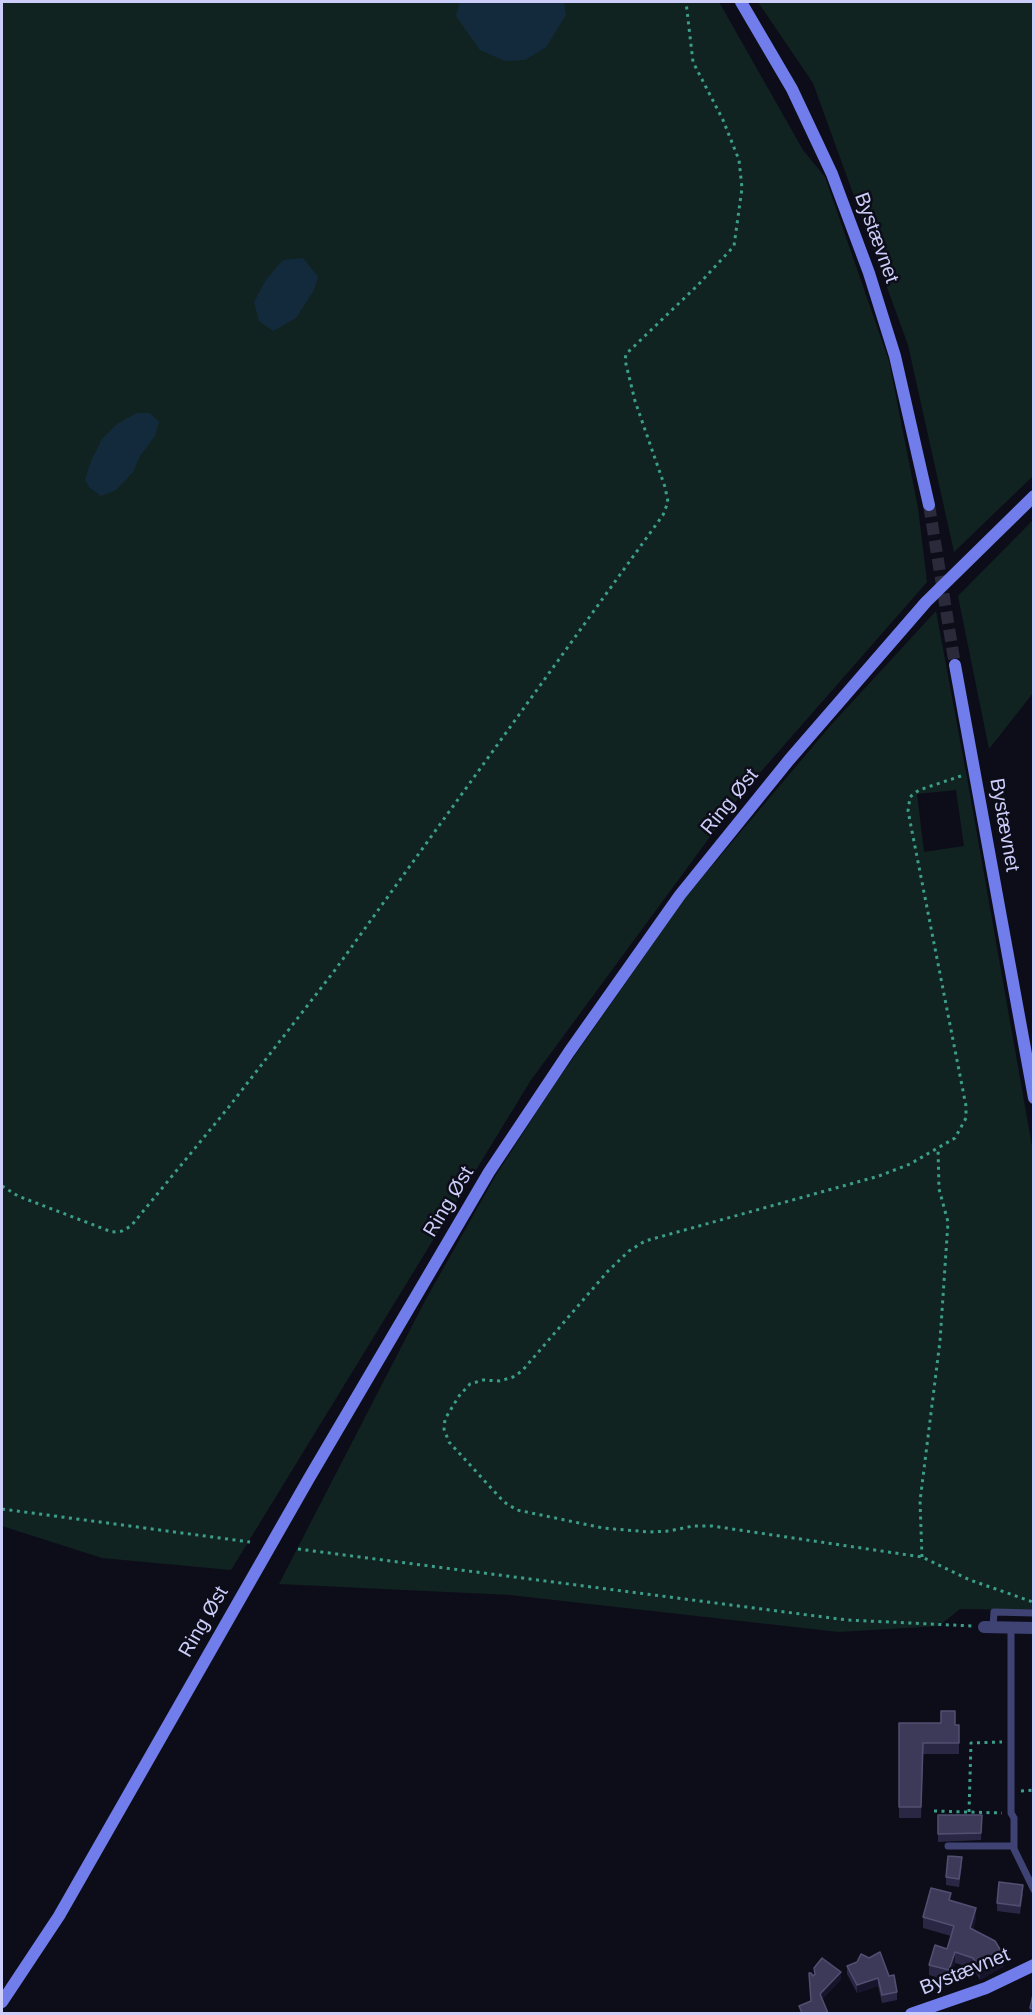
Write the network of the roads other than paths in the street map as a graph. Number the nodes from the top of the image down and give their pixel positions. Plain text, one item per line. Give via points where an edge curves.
1 (741, 2) edge
2 (1034, 496) edge
3 (929, 505) tunnel mouth
4 (955, 665) tunnel mouth
5 (1034, 1098) edge
6 (1034, 1613) edge
7 (988, 1627) joint
8 (1011, 1628) junction
9 (1034, 1628) edge
10 (948, 1846) dead end
11 (1014, 1846) junction
12 (1034, 1890) edge
13 (1034, 1965) edge
14 (2, 2002) edge
15 (911, 2013) edge

1 - 3 main road, Bystævnet via 792,89 832,174 865,262 895,356
2 - 14 main road, Ring Øst via 926,602 789,760 680,895 569,1052 489,1172 59,1916
4 - 5 main road, Bystævnet
6 - 7 lane via 994,1612
7 - 8 street
8 - 9 street
8 - 11 lane
10 - 11 lane
11 - 12 lane
13 - 15 main road, Bystævnet via 986,1988

